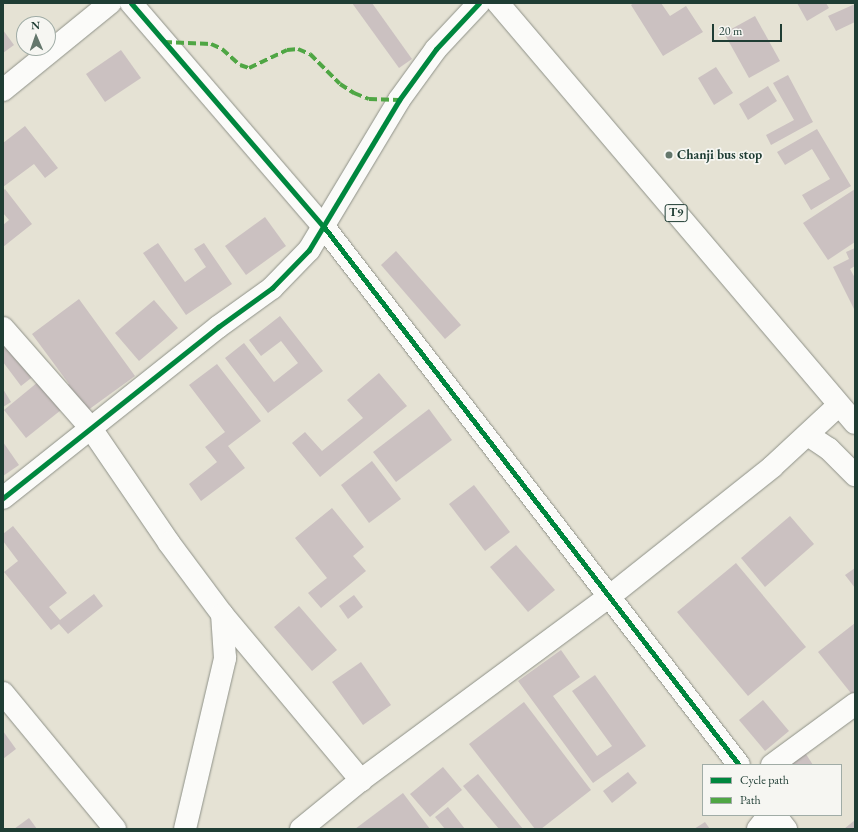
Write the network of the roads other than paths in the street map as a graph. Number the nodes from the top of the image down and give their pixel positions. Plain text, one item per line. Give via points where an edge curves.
1 (110, 3) edge
2 (131, 3) edge
3 (479, 3) edge
4 (498, 3) edge
5 (3, 90) edge
6 (324, 227) junction
7 (3, 328) edge
8 (839, 405) junction
9 (855, 423) edge
10 (90, 428) junction
11 (808, 434) junction
12 (855, 475) edge
13 (3, 498) edge
14 (610, 596) junction
15 (222, 614) junction
16 (246, 644) junction
17 (225, 658) junction
18 (3, 693) edge
19 (855, 704) edge
20 (738, 764) edge
21 (773, 764) edge
22 (361, 780) junction
23 (768, 816) edge
24 (776, 816) edge
25 (115, 829) edge
26 (185, 829) edge
27 (302, 829) edge
28 (758, 829) edge
29 (786, 829) edge

1 - 5 main road
2 - 6 main road
3 - 6 main road via 436,49 399,100 357,167
4 - 8 main road, T9
6 - 10 main road via 309,250 272,288 218,327
6 - 14 main road
7 - 10 main road
8 - 9 main road, T9
8 - 11 main road
10 - 13 main road
10 - 15 main road via 169,543
11 - 12 main road via 829,449
11 - 14 main road via 772,467
14 - 20 main road
14 - 22 main road
15 - 16 main road
15 - 17 main road
16 - 17 main road
16 - 22 main road
17 - 26 main road
18 - 25 main road
19 - 21 main road
22 - 27 main road
23 - 28 main road
24 - 29 main road

